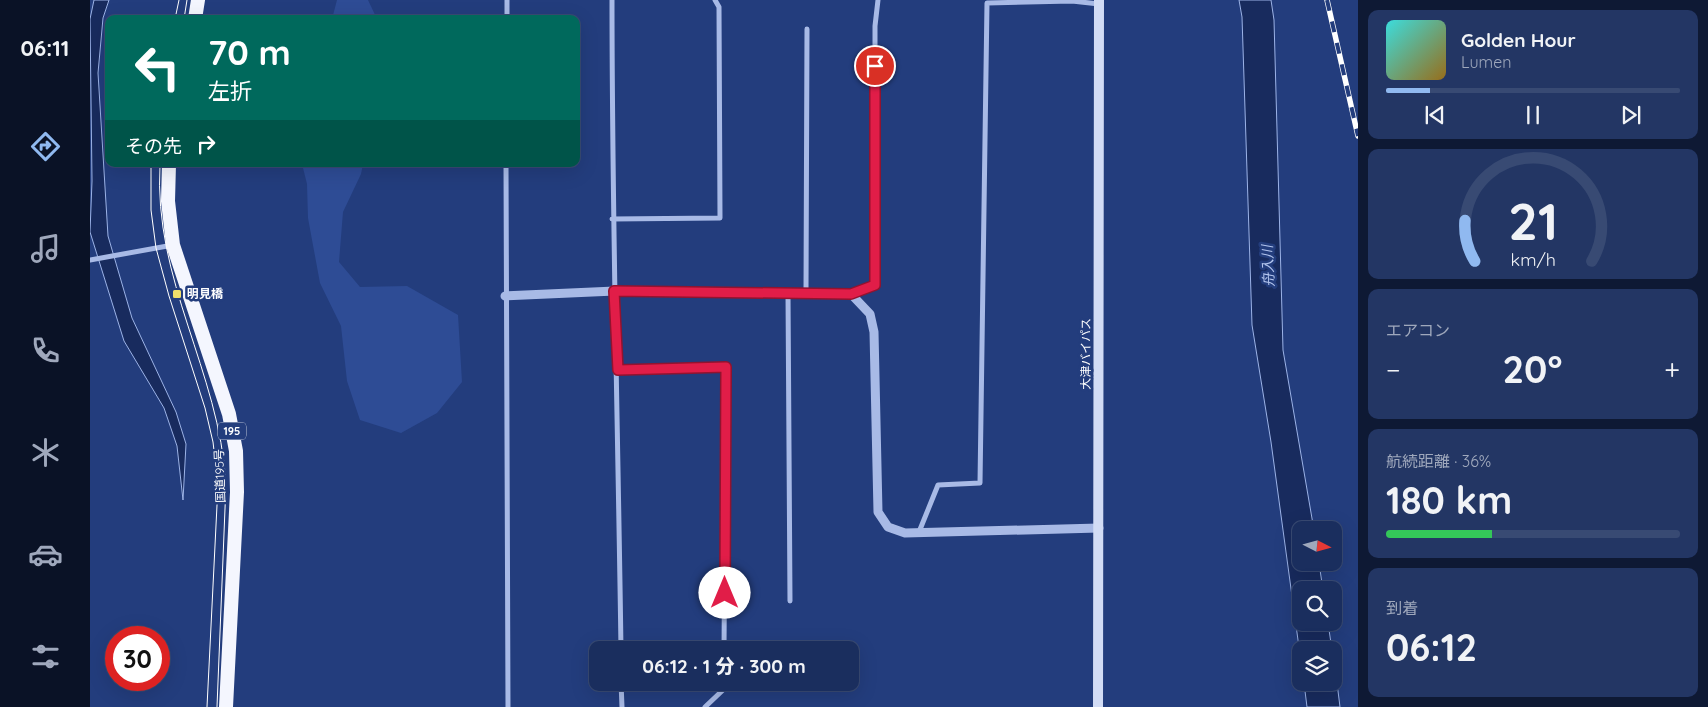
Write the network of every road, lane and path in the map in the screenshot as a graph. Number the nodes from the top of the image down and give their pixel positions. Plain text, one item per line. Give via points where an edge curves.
1 (198, 0) edge
2 (507, 0) edge
3 (612, 0) edge
4 (715, 0) edge
5 (878, 0) edge
6 (1099, 2) edge
7 (196, 15) edge
8 (507, 15) edge
9 (807, 29) dead end
10 (169, 167) edge
11 (506, 167) edge
12 (612, 219) junction
13 (173, 245) junction
14 (90, 260) edge
15 (614, 291) junction
16 (788, 293) junction
17 (806, 293) junction
18 (851, 294) junction
19 (506, 296) junction
20 (618, 370) junction
21 (1099, 528) junction
22 (919, 532) junction
23 (790, 601) dead end
24 (621, 641) edge
25 (724, 641) edge
26 (621, 691) edge
27 (722, 691) edge
28 (226, 707) edge
29 (508, 707) edge
30 (622, 707) edge
31 (705, 707) edge
32 (1098, 707) edge

1 - 7 highway
2 - 8 street
3 - 12 street
4 - 12 street via 719,7 720,218
5 - 18 street via 875,26 875,285
6 - 21 main road, 大津バイパス
6 - 22 street via 987,3 980,483 938,485
9 - 17 street
10 - 13 highway, 国道195号 / 195 via 168,201
11 - 19 street
12 - 15 street
13 - 14 street
13 - 28 highway, 国道195号 / 195 via 228,414 236,451 237,492
15 - 16 street
15 - 19 street
15 - 20 street
16 - 17 street
16 - 23 street
17 - 18 street
18 - 22 street via 870,314 874,332 878,512 888,527 906,533
19 - 29 street
20 - 24 street
20 - 25 street via 726,367
21 - 22 street
21 - 32 main road, 大津バイパス
26 - 30 street
27 - 31 street

